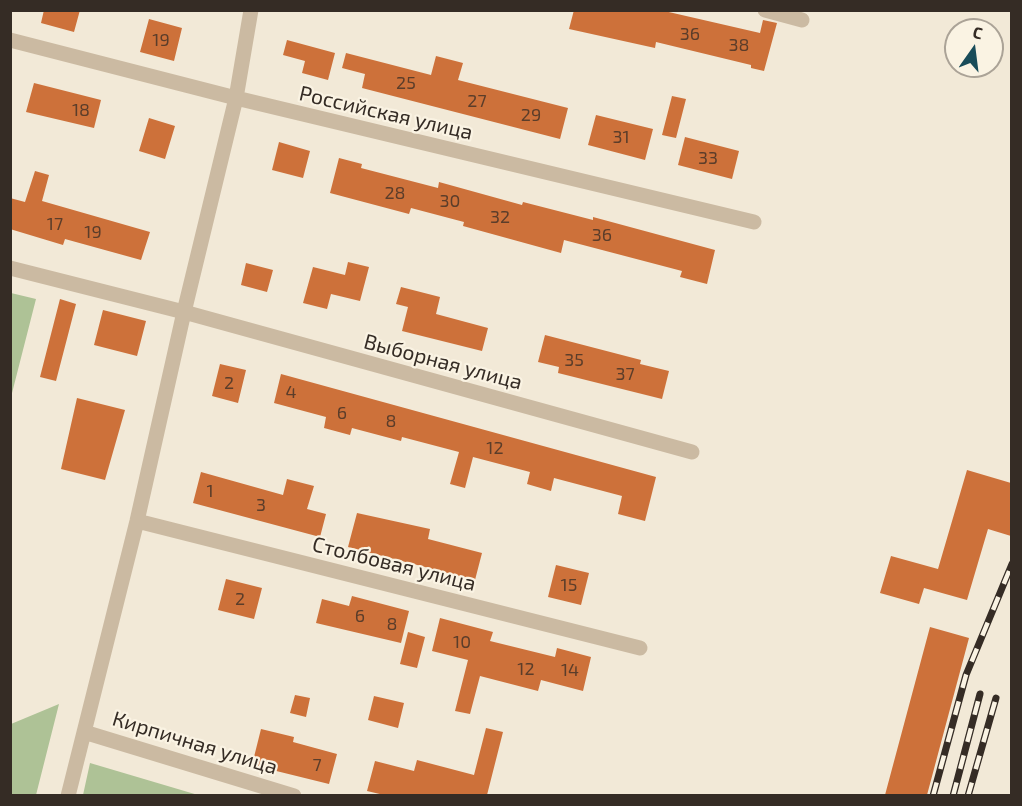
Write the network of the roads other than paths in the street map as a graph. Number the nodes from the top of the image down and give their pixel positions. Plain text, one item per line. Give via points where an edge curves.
1 (251, 10) edge
2 (765, 10) edge
3 (802, 20) dead end
4 (10, 40) edge
5 (236, 98) junction
6 (754, 222) dead end
7 (10, 268) edge
8 (184, 312) junction
9 (692, 452) dead end
10 (138, 521) junction
11 (640, 648) dead end
12 (84, 732) junction
13 (68, 795) edge
14 (294, 795) edge

1 - 5 street
2 - 3 street
4 - 5 street, Российская улица
5 - 6 street, Российская улица
5 - 8 street
7 - 8 street, Выборная улица
8 - 9 street, Выборная улица
8 - 10 street
10 - 11 street, Столбовая улица
10 - 12 street
12 - 13 street
12 - 14 street, Кирпичная улица

